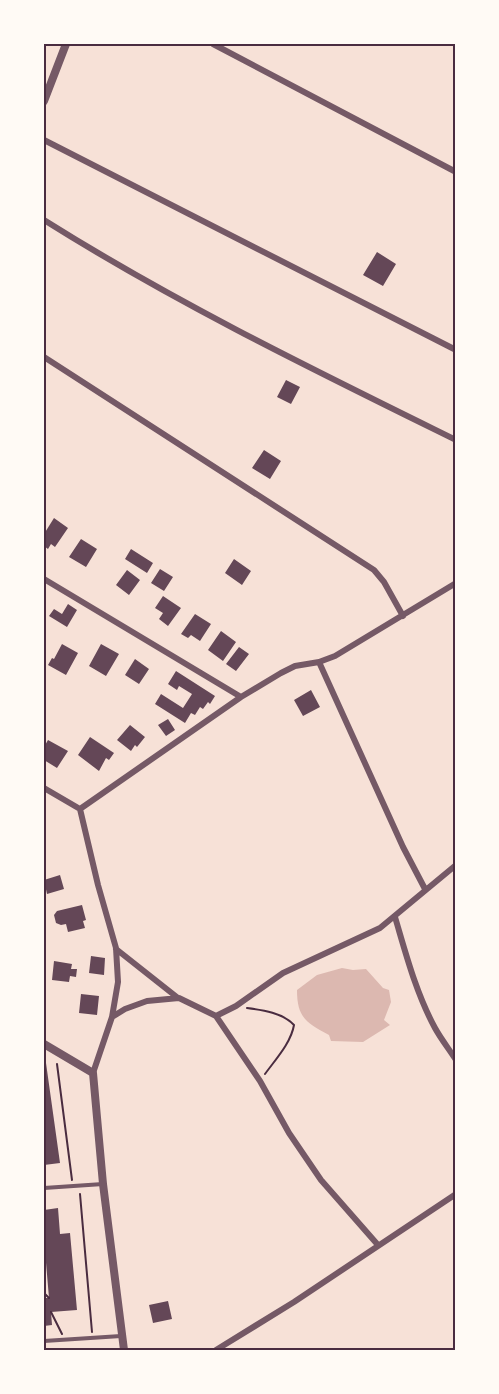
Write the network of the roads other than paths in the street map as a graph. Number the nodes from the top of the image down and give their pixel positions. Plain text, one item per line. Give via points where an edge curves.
1 (66, 44) edge
2 (213, 44) edge
3 (44, 101) edge
4 (44, 140) edge
5 (456, 172) edge
6 (44, 220) edge
7 (456, 350) edge
8 (44, 357) edge
9 (456, 440) edge
10 (44, 579) edge
11 (456, 583) edge
12 (403, 616) junction
13 (319, 662) junction
14 (240, 698) junction
15 (44, 788) edge
16 (80, 808) junction
17 (456, 865) edge
18 (425, 889) junction
19 (395, 917) junction
20 (116, 948) junction
21 (178, 998) junction
22 (216, 1016) junction
23 (112, 1017) junction
24 (44, 1044) edge
25 (456, 1060) edge
26 (93, 1073) junction
27 (103, 1184) junction
28 (44, 1188) edge
29 (456, 1194) edge
30 (378, 1245) junction
31 (122, 1336) junction
32 (44, 1341) edge
33 (124, 1350) edge
34 (216, 1350) edge

1 - 3 street
2 - 5 street
4 - 7 street
6 - 9 street via 283,355
8 - 12 street via 374,570
10 - 14 street
11 - 12 street
12 - 13 street via 352,648
13 - 14 street via 295,666
13 - 18 street
14 - 16 street
15 - 16 street
16 - 20 street
17 - 18 street
18 - 19 street
19 - 22 street via 380,928 283,973
19 - 25 street via 424,1006
20 - 21 street
20 - 23 street via 118,982
21 - 22 street
21 - 23 street via 147,1001
22 - 30 street via 321,1180
23 - 26 street
24 - 26 street
26 - 27 street
27 - 28 lane
27 - 31 street
29 - 30 street
30 - 34 street
31 - 32 lane
31 - 33 street

